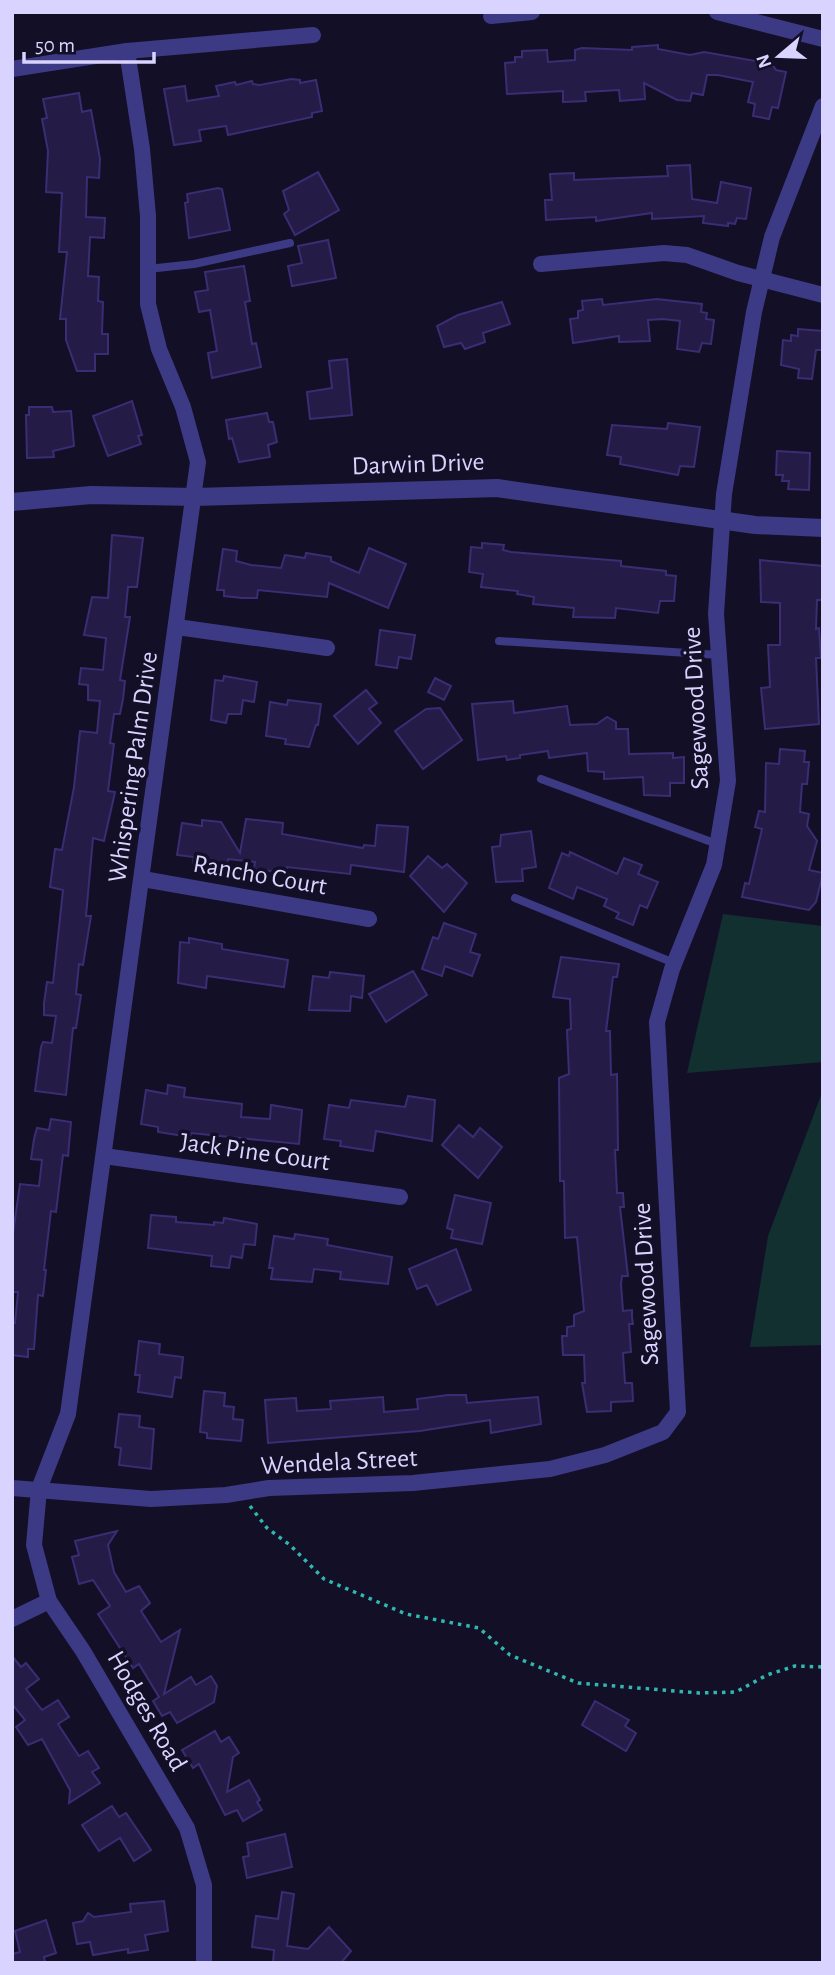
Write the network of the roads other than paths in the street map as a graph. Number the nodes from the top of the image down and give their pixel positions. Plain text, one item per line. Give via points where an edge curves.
1 (532, 12) edge
2 (717, 12) edge
3 (491, 16) dead end
4 (313, 35) dead end
5 (823, 39) edge
6 (127, 51) junction
7 (12, 69) edge
8 (823, 106) edge
9 (290, 243) dead end
10 (541, 264) dead end
11 (148, 269) junction
12 (762, 279) junction
13 (823, 295) edge
14 (195, 496) junction
15 (12, 502) edge
16 (722, 520) junction
17 (823, 528) edge
18 (177, 627) junction
19 (499, 640) dead end
20 (327, 648) dead end
21 (719, 655) junction
22 (541, 779) dead end
23 (718, 844) junction
24 (143, 879) junction
25 (515, 898) dead end
26 (369, 919) dead end
27 (674, 963) junction
28 (104, 1156) junction
29 (400, 1197) dead end
30 (663, 1432) joint
31 (12, 1488) edge
32 (39, 1489) junction
33 (49, 1601) junction
34 (12, 1619) edge
35 (204, 1963) edge

1 - 3 street
2 - 5 street
4 - 6 street
6 - 7 street
6 - 11 street, Whispering Palm Drive via 142,149
8 - 12 street, Sagewood Drive via 772,237
9 - 11 lane
10 - 12 street via 675,254
11 - 14 street, Whispering Palm Drive via 148,304 159,349 183,407 198,462
12 - 13 street
12 - 16 street, Sagewood Drive
14 - 15 street, Darwin Drive via 91,495
14 - 16 street, Darwin Drive via 497,488
14 - 18 street, Whispering Palm Drive
16 - 17 street, Darwin Drive
16 - 21 street, Sagewood Drive via 716,614
18 - 20 street
18 - 24 street, Whispering Palm Drive
19 - 21 lane
21 - 23 street, Sagewood Drive via 728,781
22 - 23 lane
23 - 27 street, Sagewood Drive via 714,865
24 - 26 street, Rancho Court
24 - 28 street, Whispering Palm Drive
25 - 27 lane
27 - 30 street, Sagewood Drive via 657,1022 678,1412
28 - 29 street, Jack Pine Court
28 - 32 street, Whispering Palm Drive via 68,1414
30 - 32 street, Wendela Street via 605,1455 550,1469 413,1483 269,1488 151,1499
31 - 32 street, Wendela Street
32 - 33 street, Hodges Road via 34,1545
33 - 34 street
33 - 35 street, Hodges Road via 187,1828 204,1885

